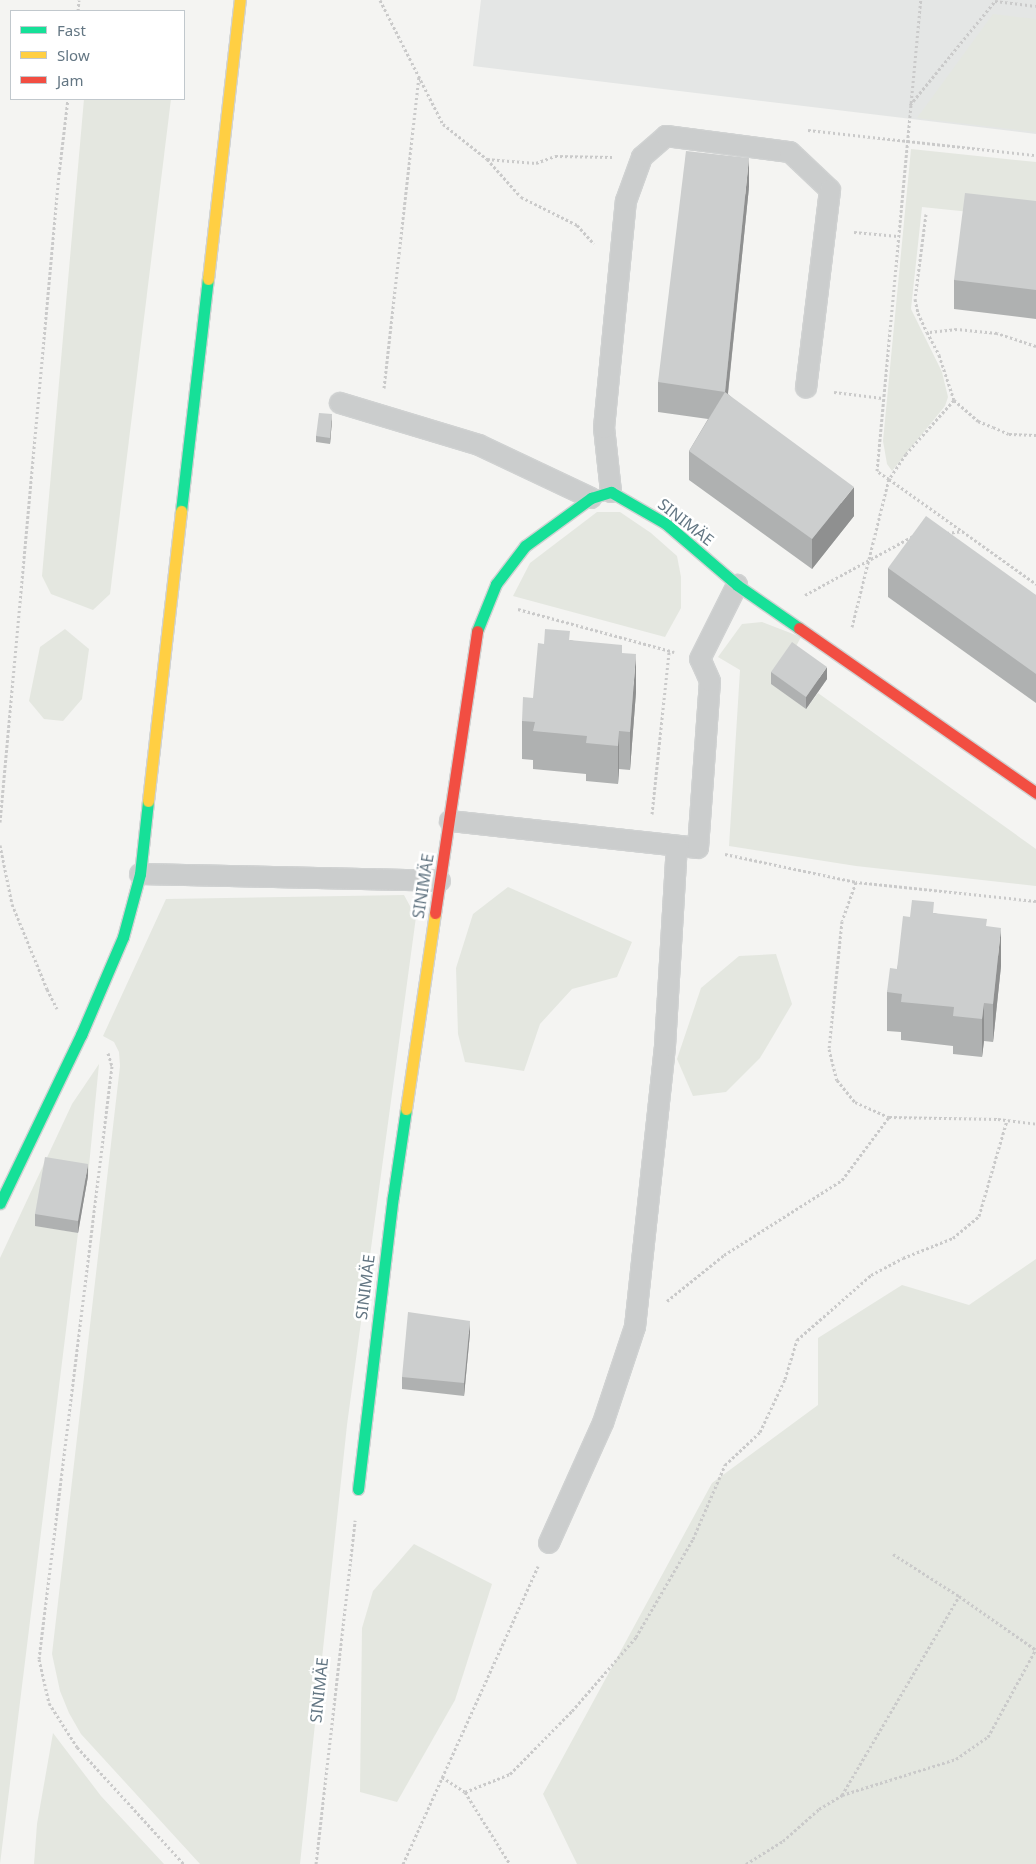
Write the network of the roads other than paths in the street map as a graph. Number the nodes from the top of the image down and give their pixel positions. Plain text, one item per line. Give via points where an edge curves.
1 (240, 0) edge
2 (806, 388) road end
3 (340, 404) dead end
4 (611, 492) junction
5 (591, 498) junction
6 (737, 585) junction
7 (1036, 794) edge
8 (450, 822) junction
9 (677, 846) junction
10 (140, 874) junction
11 (440, 881) junction
12 (0, 1203) edge
13 (358, 1489) road end
14 (549, 1543) road end

1 - 10 street
2 - 4 lane via 830,190 790,152 666,136 642,157 626,201 604,428
3 - 5 lane via 479,445
4 - 5 street, SINIMÄE
4 - 6 street, SINIMÄE via 665,523
5 - 8 street, SINIMÄE via 525,546 496,584 478,625
6 - 7 street, SINIMÄE
6 - 9 lane via 700,659 710,681 698,848
8 - 9 lane
8 - 11 street, SINIMÄE
9 - 14 lane via 665,1046 635,1327 603,1423
10 - 11 lane
10 - 12 street via 123,936 81,1035
11 - 13 street, SINIMÄE via 393,1197

